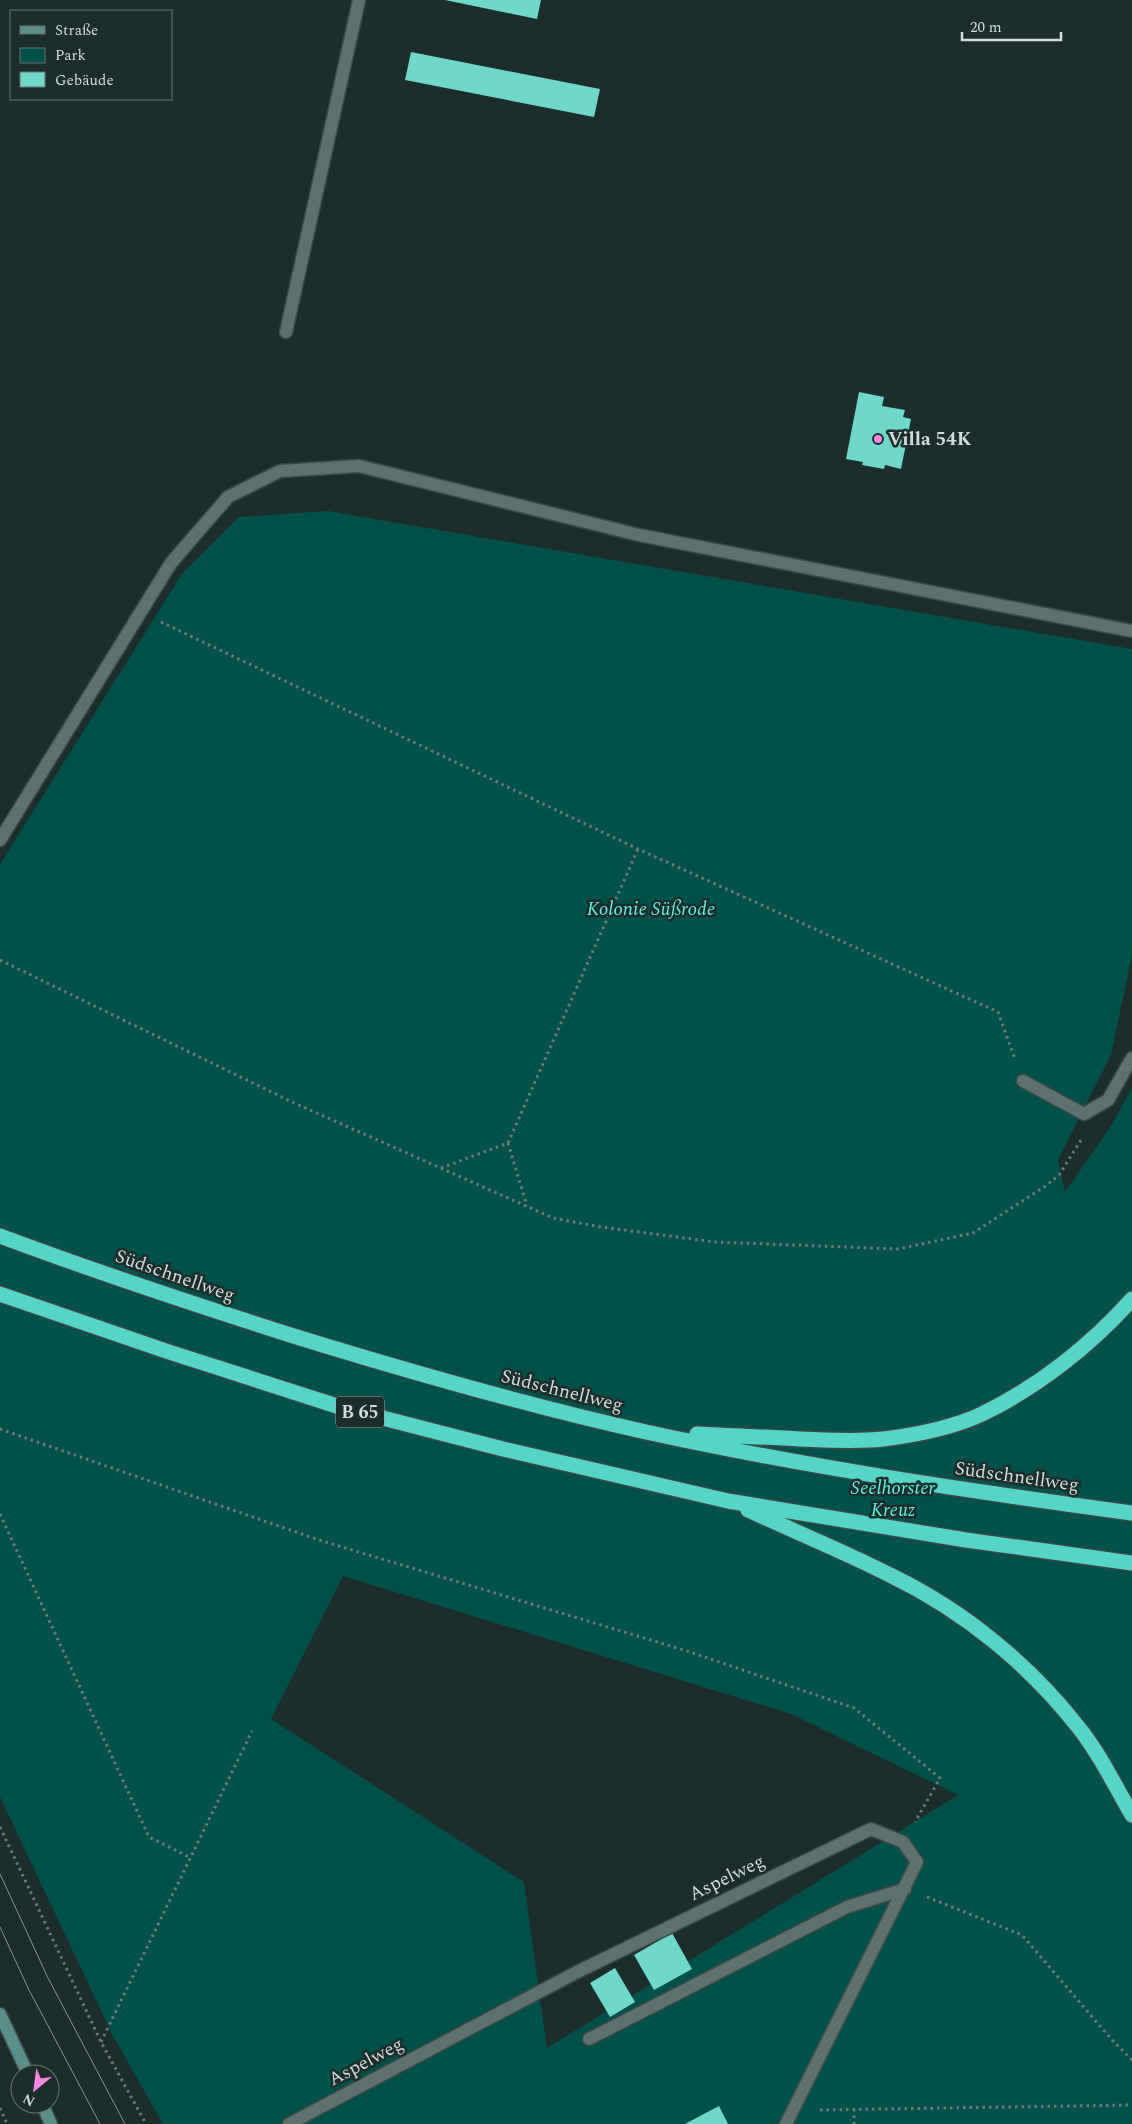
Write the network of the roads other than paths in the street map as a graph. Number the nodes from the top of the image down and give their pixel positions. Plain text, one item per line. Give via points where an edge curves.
1 (359, 0) edge
2 (286, 332) dead end
3 (1132, 631) edge
4 (0, 840) edge
5 (1132, 1058) edge
6 (1023, 1081) road end
7 (0, 1236) edge
8 (0, 1294) edge
9 (1132, 1299) edge
10 (646, 1432) junction
11 (728, 1501) junction
12 (1132, 1513) edge
13 (1132, 1563) edge
14 (1132, 1815) edge
15 (905, 1889) junction
16 (0, 2014) edge
17 (589, 2039) dead end
18 (23, 2064) edge
19 (289, 2124) edge
20 (786, 2124) edge

1 - 2 lane
3 - 4 lane via 639,535 359,466 280,471 228,497 171,563
5 - 6 lane via 1108,1100 1084,1114
7 - 10 highway, Südschnellweg via 186,1302 353,1354 508,1398
8 - 11 highway, B 65 via 340,1407
9 - 10 highway via 1102,1330 1023,1392 981,1415 929,1432 882,1439 829,1440
10 - 12 highway, Südschnellweg via 983,1493
11 - 13 highway, B 65
11 - 14 highway via 894,1576 951,1611 1006,1651 1079,1728
15 - 17 lane via 847,1907
15 - 19 lane, Aspelweg via 917,1862 903,1842 871,1829 578,1972
15 - 20 lane
16 - 18 main road

